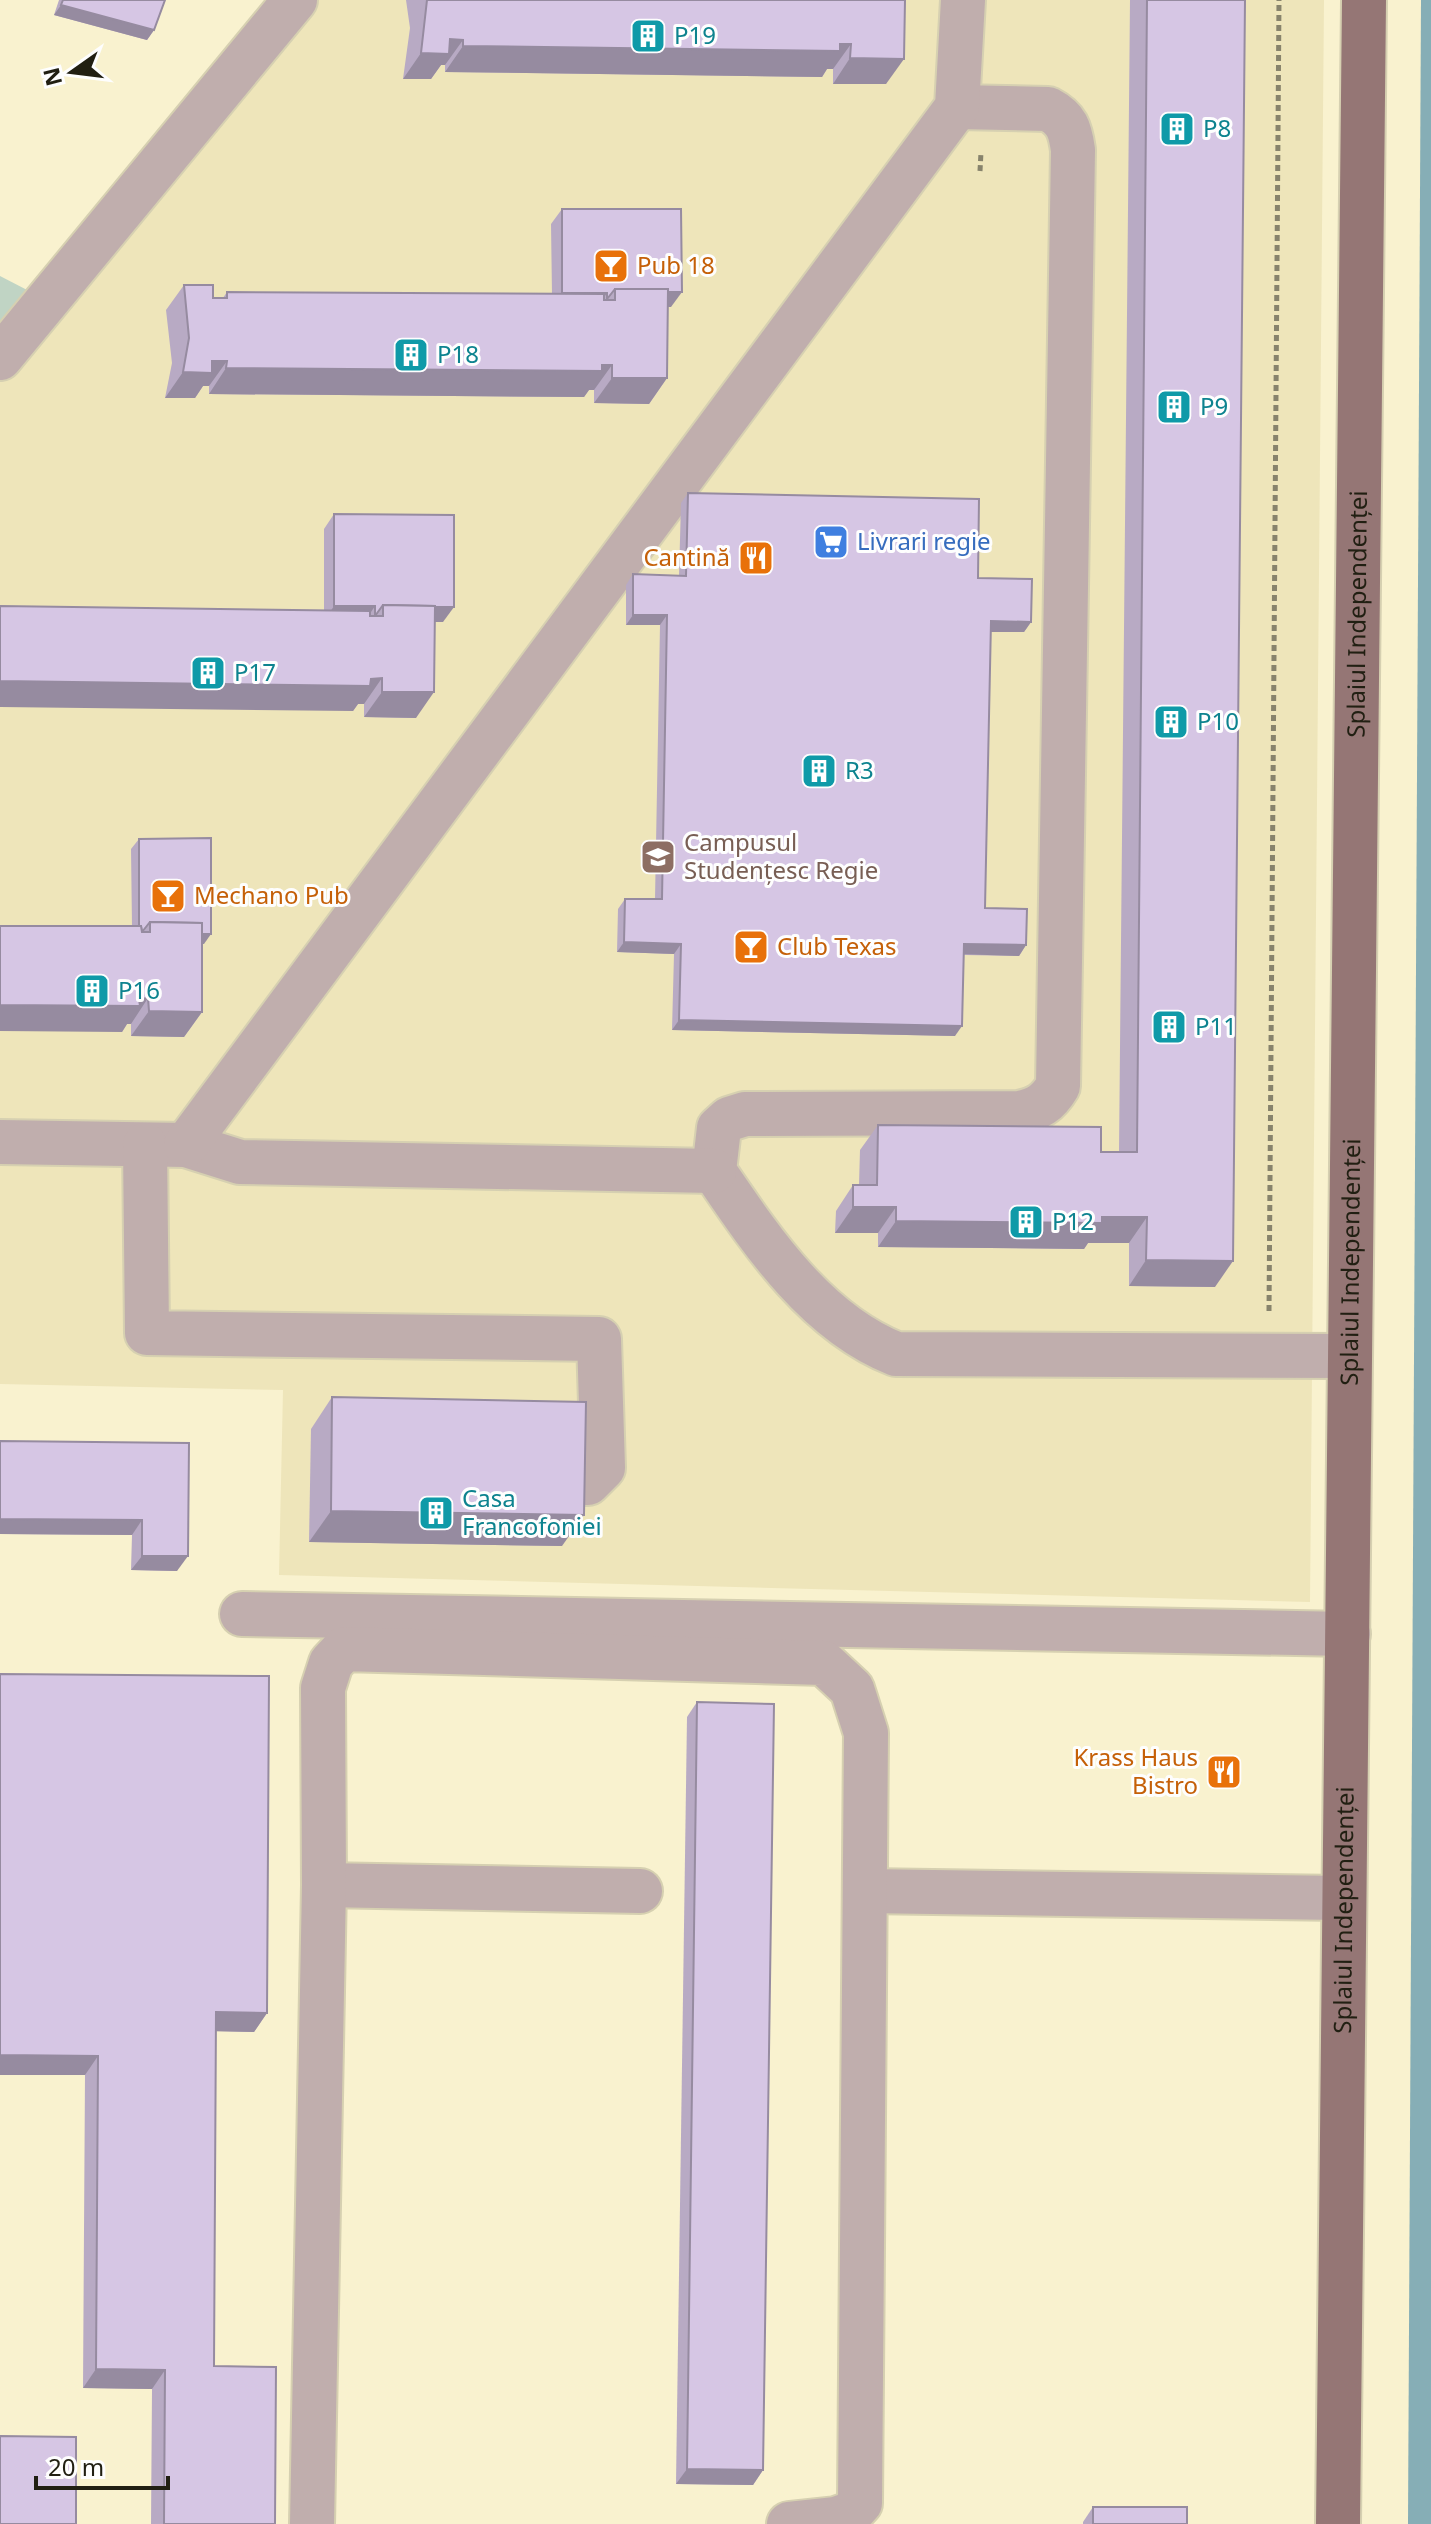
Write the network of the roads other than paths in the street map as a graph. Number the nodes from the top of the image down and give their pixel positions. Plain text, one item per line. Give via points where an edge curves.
1 (295, 0) edge
2 (963, 0) edge
3 (1364, 0) edge
4 (957, 107) junction
5 (0, 358) edge
6 (0, 1142) edge
7 (166, 1145) junction
8 (714, 1171) junction
9 (1349, 1356) junction
10 (563, 1483) edge
11 (242, 1614) dead end
12 (1348, 1634) junction
13 (324, 1885) junction
14 (640, 1891) dead end
15 (865, 1891) junction
16 (1343, 1898) junction
17 (312, 2524) edge
18 (789, 2524) edge
19 (1338, 2524) edge

1 - 5 lane
2 - 4 lane
3 - 9 main road, Splaiul Independenței
4 - 7 lane
4 - 8 lane via 1048,109 1061,116 1073,150 1058,1086 1049,1102 1019,1113 745,1114 719,1128
6 - 7 lane
7 - 8 lane via 240,1162
7 - 10 lane via 147,1333 599,1339 603,1468 588,1483
8 - 9 lane via 795,1278 854,1333 896,1354
9 - 12 main road, Splaiul Independenței
11 - 12 lane
12 - 16 main road, Splaiul Independenței
13 - 14 lane
13 - 15 lane via 323,1688 331,1663 344,1649 824,1663 852,1689 866,1733
13 - 17 lane
15 - 16 lane
15 - 18 lane via 860,2503 836,2519
16 - 19 main road, Splaiul Independenței

